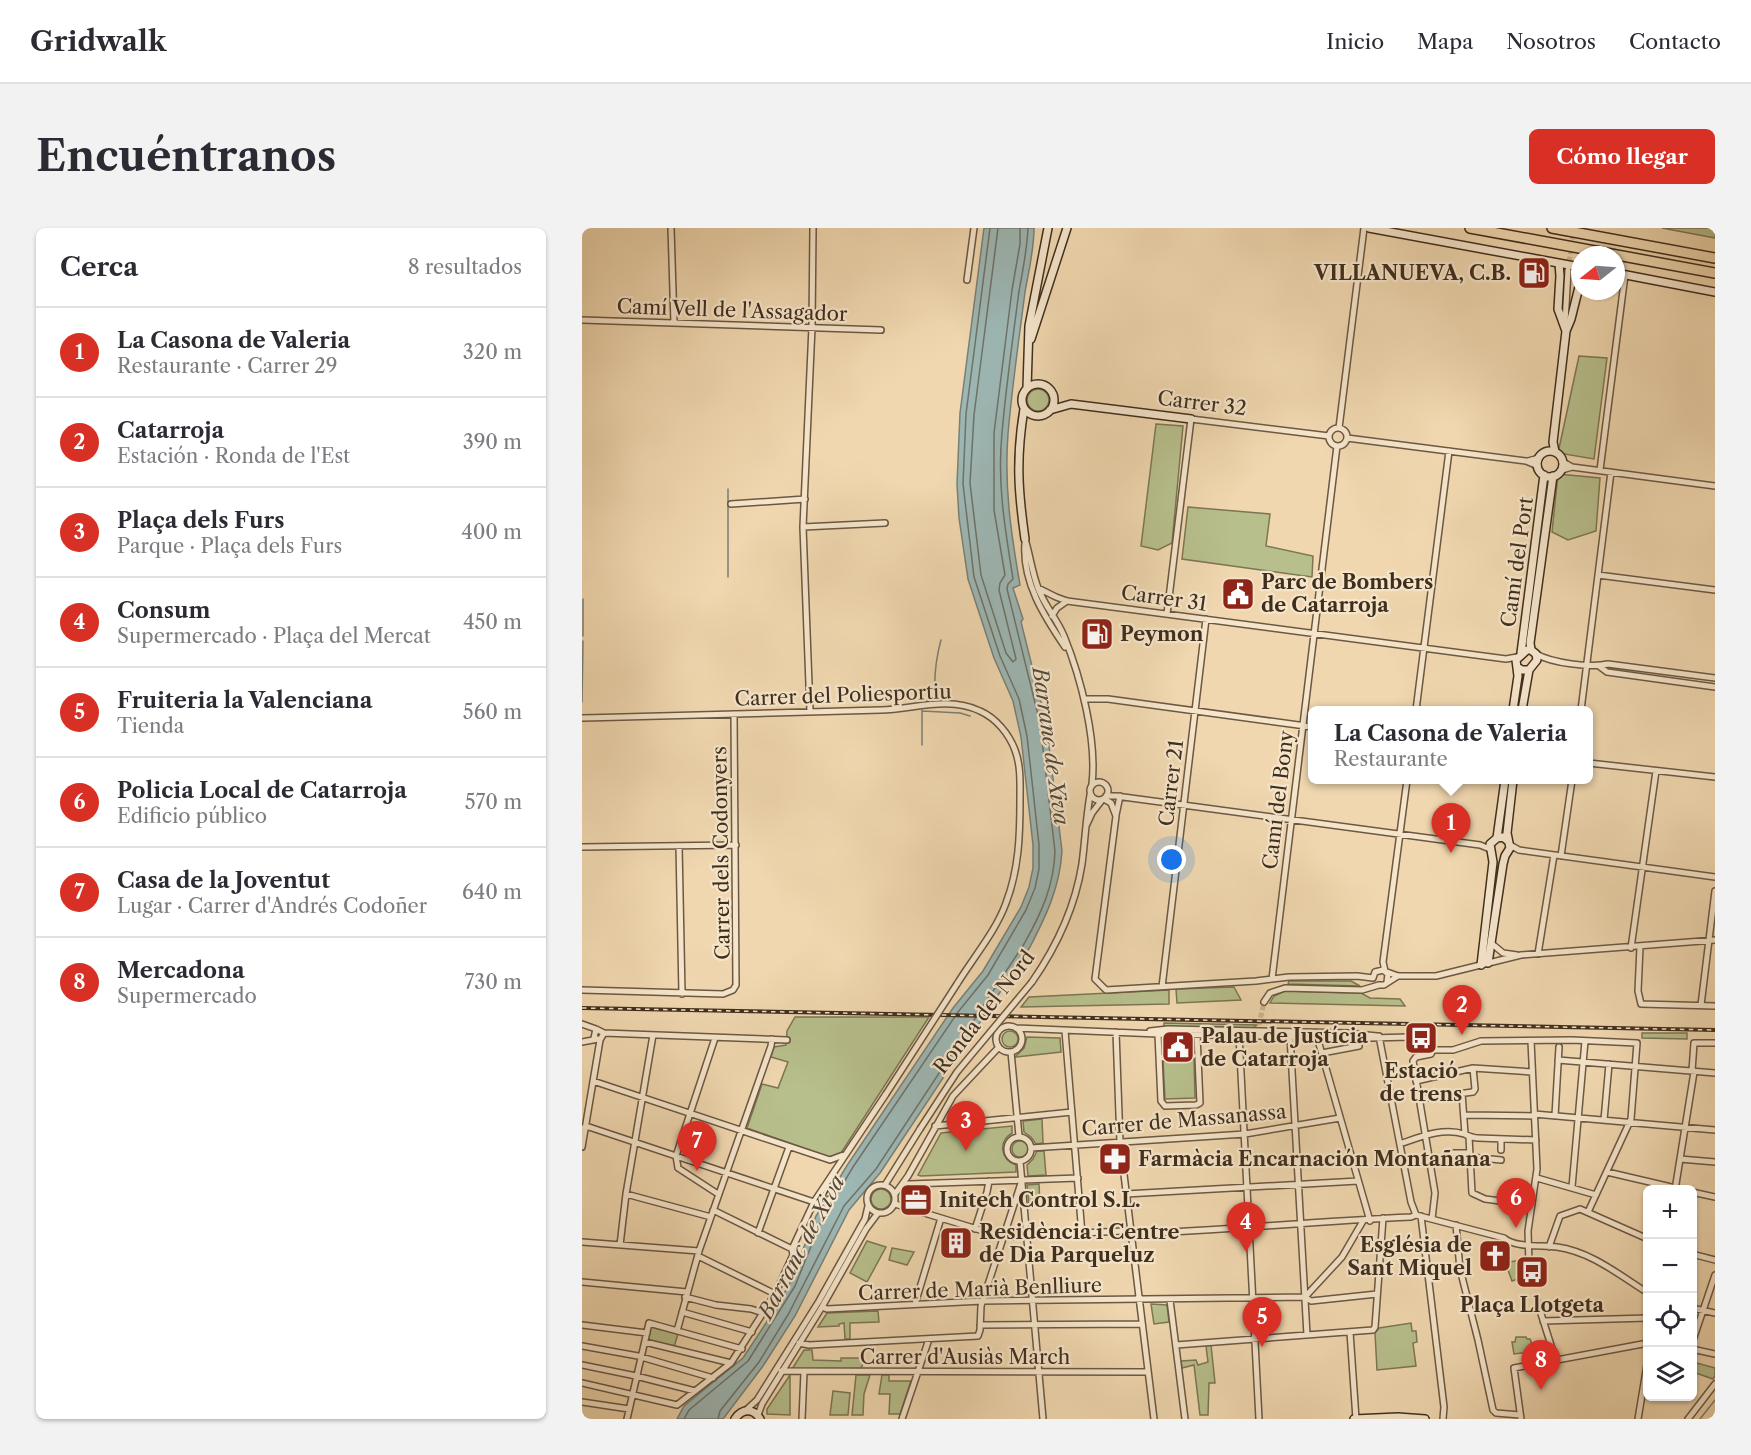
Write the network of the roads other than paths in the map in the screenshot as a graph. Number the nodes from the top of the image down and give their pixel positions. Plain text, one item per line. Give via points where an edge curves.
1 (671, 228) edge
2 (813, 228) edge
3 (974, 228) edge
4 (1048, 228) edge
5 (1067, 228) edge
6 (1364, 228) edge
7 (1369, 228) edge
8 (1470, 228) edge
9 (1552, 228) edge
10 (1715, 258) edge
11 (1559, 263) junction
12 (1571, 265) edge
13 (1568, 270) tunnel mouth
14 (1715, 273) edge
15 (1625, 275) edge
16 (967, 280) dead end
17 (1715, 292) edge
18 (1576, 300) edge
19 (1622, 300) edge
20 (582, 320) edge
21 (674, 323) junction
22 (813, 327) junction
23 (881, 330) dead end
24 (1566, 331) junction
25 (1027, 356) junction
26 (1028, 367) junction
27 (1041, 385) junction
28 (1027, 388) junction
29 (1053, 395) junction
30 (1071, 404) junction
31 (1024, 409) junction
32 (1050, 410) junction
33 (1036, 416) junction
34 (1191, 419) junction
35 (1339, 428) junction
36 (1329, 436) junction
37 (1347, 438) junction
38 (1019, 442) junction
39 (1337, 446) junction
40 (1449, 452) junction
41 (1551, 452) junction
42 (1539, 462) junction
43 (1562, 466) junction
44 (1600, 470) junction
45 (1611, 472) junction
46 (1544, 475) junction
47 (1553, 476) junction
48 (1715, 486) edge
49 (805, 499) junction
50 (731, 504) dead end
51 (885, 524) dead end
52 (803, 527) junction
53 (1025, 539) junction
54 (1598, 575) junction
55 (1038, 588) junction
56 (1715, 590) edge
57 (1067, 601) junction
58 (1167, 614) junction
59 (1052, 616) junction
60 (1206, 619) junction
61 (1313, 633) junction
62 (1424, 648) junction
63 (1068, 651) junction
64 (1533, 652) junction
65 (1518, 660) junction
66 (1553, 660) junction
67 (1535, 663) junction
68 (1587, 665) junction
69 (1599, 666) junction
70 (1529, 669) junction
71 (1715, 678) edge
72 (1715, 687) edge
73 (1084, 699) junction
74 (1417, 706) edge
75 (1515, 706) edge
76 (1523, 706) edge
77 (1582, 706) edge
78 (810, 711) junction
79 (1195, 711) junction
80 (734, 714) junction
81 (582, 718) edge
82 (1302, 726) junction
83 (1308, 727) edge
84 (1593, 763) edge
85 (1656, 771) junction
86 (1094, 772) junction
87 (1715, 777) edge
88 (1100, 782) junction
89 (1092, 784) junction
90 (1406, 784) edge
91 (1503, 784) edge
92 (1513, 784) edge
93 (1571, 784) edge
94 (1107, 788) junction
95 (1090, 795) junction
96 (1118, 796) junction
97 (1104, 798) junction
98 (1183, 805) junction
99 (1116, 816) junction
100 (1291, 819) junction
101 (1086, 829) junction
102 (1400, 834) junction
103 (1509, 843) junction
104 (736, 845) junction
105 (1492, 845) junction
106 (679, 846) junction
107 (582, 847) edge
108 (1505, 856) junction
109 (1557, 856) junction
110 (1642, 867) junction
111 (1715, 877) edge
112 (1715, 891) edge
113 (1712, 940) edge
114 (1491, 943) junction
115 (1640, 947) junction
116 (1630, 948) junction
117 (1538, 954) junction
118 (1521, 955) junction
119 (1485, 964) junction
120 (1386, 972) junction
121 (1398, 976) junction
122 (1374, 977) junction
123 (1272, 979) junction
124 (1387, 982) junction
125 (1379, 985) junction
126 (1162, 987) junction
127 (1358, 989) junction
128 (582, 990) edge
129 (682, 994) junction
130 (1264, 1002) dead end
131 (1701, 1005) junction
132 (1715, 1006) edge
133 (582, 1024) edge
134 (1016, 1028) junction
135 (596, 1029) junction
136 (1034, 1030) junction
137 (1065, 1031) junction
138 (1250, 1031) junction
139 (1273, 1031) junction
140 (1116, 1032) junction
141 (1145, 1032) junction
142 (604, 1033) junction
143 (1158, 1034) junction
144 (653, 1035) junction
145 (1197, 1035) junction
146 (1239, 1035) junction
147 (1290, 1036) junction
148 (1379, 1036) junction
149 (1022, 1037) junction
150 (1317, 1037) junction
151 (715, 1038) junction
152 (597, 1039) junction
153 (772, 1039) junction
154 (787, 1040) dead end
155 (1531, 1041) junction
156 (1585, 1041) junction
157 (582, 1042) edge
158 (1715, 1043) edge
159 (1359, 1046) dead end
160 (999, 1047) junction
161 (1559, 1047) dead end
162 (1424, 1048) junction
163 (1433, 1050) junction
164 (1011, 1052) junction
165 (1322, 1053) junction
166 (1193, 1056) dead end
167 (1159, 1058) junction
168 (1558, 1060) junction
169 (1583, 1062) junction
170 (1609, 1064) junction
171 (1636, 1066) junction
172 (1473, 1068) junction
173 (1532, 1071) junction
174 (1693, 1071) junction
175 (1715, 1073) edge
176 (593, 1081) junction
177 (1416, 1081) junction
178 (1462, 1093) junction
179 (643, 1098) junction
180 (1419, 1099) junction
181 (945, 1107) junction
182 (1072, 1112) junction
183 (690, 1114) junction
184 (1464, 1115) junction
185 (1534, 1115) junction
186 (1555, 1116) junction
187 (1017, 1118) junction
188 (1340, 1118) junction
189 (1578, 1118) junction
190 (1604, 1120) junction
191 (1630, 1122) junction
192 (956, 1124) junction
193 (935, 1126) junction
194 (1295, 1126) junction
195 (1685, 1127) junction
196 (584, 1128) edge
197 (1715, 1130) edge
198 (741, 1131) junction
199 (1245, 1134) junction
200 (1425, 1135) junction
201 (1019, 1136) junction
202 (1467, 1136) junction
203 (1501, 1140) junction
204 (1536, 1140) junction
205 (634, 1142) junction
206 (1120, 1142) junction
207 (1400, 1144) junction
208 (1075, 1145) junction
209 (582, 1147) edge
210 (789, 1147) junction
211 (1031, 1148) junction
212 (1501, 1150) dead end
213 (847, 1153) junction
214 (1453, 1153) dead end
215 (1470, 1155) junction
216 (676, 1156) junction
217 (1680, 1159) junction
218 (830, 1160) junction
219 (1501, 1160) dead end
220 (1020, 1161) junction
221 (1715, 1162) edge
222 (1607, 1172) junction
223 (725, 1173) junction
224 (894, 1173) junction
225 (834, 1174) junction
226 (908, 1176) junction
227 (1078, 1178) junction
228 (1537, 1178) junction
229 (1022, 1180) junction
230 (989, 1181) junction
231 (1358, 1181) junction
232 (915, 1184) junction
233 (1298, 1184) junction
234 (885, 1185) junction
235 (903, 1185) junction
236 (1660, 1185) edge
237 (1677, 1185) edge
238 (1247, 1187) junction
239 (1572, 1187) junction
240 (774, 1190) junction
241 (893, 1192) junction
242 (1697, 1192) edge
243 (626, 1194) junction
244 (718, 1194) junction
245 (1126, 1194) junction
246 (1596, 1195) junction
247 (1715, 1197) edge
248 (814, 1202) junction
249 (895, 1204) junction
250 (1531, 1205) junction
251 (868, 1206) junction
252 (713, 1210) junction
253 (1588, 1212) junction
254 (878, 1213) junction
255 (1419, 1215) junction
256 (711, 1216) junction
257 (941, 1218) junction
258 (1383, 1218) junction
259 (1432, 1219) junction
260 (1363, 1221) junction
261 (1370, 1221) junction
262 (1300, 1225) junction
263 (1456, 1225) junction
264 (1250, 1228) junction
265 (975, 1229) junction
266 (758, 1233) junction
267 (1083, 1233) junction
268 (1130, 1233) junction
269 (1027, 1236) junction
270 (1643, 1237) edge
271 (1003, 1238) junction
272 (582, 1242) edge
273 (621, 1245) junction
274 (1527, 1245) junction
275 (1549, 1247) junction
276 (792, 1249) junction
277 (698, 1253) junction
278 (1697, 1255) edge
279 (1715, 1260) edge
280 (1529, 1265) dead end
281 (1715, 1275) edge
282 (582, 1282) edge
283 (1643, 1290) edge
284 (686, 1294) junction
285 (775, 1294) junction
286 (1377, 1294) junction
287 (1305, 1298) junction
288 (1253, 1299) junction
289 (1139, 1300) junction
290 (1170, 1300) junction
291 (982, 1301) junction
292 (1537, 1301) dead end
293 (1032, 1302) junction
294 (915, 1304) junction
295 (822, 1307) junction
296 (1697, 1309) edge
297 (1703, 1311) junction
298 (682, 1312) junction
299 (763, 1313) junction
300 (1715, 1313) edge
301 (1643, 1318) edge
302 (1544, 1321) junction
303 (1034, 1324) junction
304 (1142, 1324) junction
305 (582, 1325) edge
306 (980, 1325) junction
307 (1697, 1328) edge
308 (677, 1331) junction
309 (752, 1332) junction
310 (1350, 1332) junction
311 (647, 1333) junction
312 (1307, 1335) junction
313 (929, 1339) junction
314 (1255, 1339) junction
315 (645, 1342) junction
316 (799, 1343) junction
317 (1643, 1344) edge
318 (1176, 1345) junction
319 (582, 1346) edge
320 (741, 1348) junction
321 (1697, 1350) edge
322 (1715, 1354) edge
323 (641, 1358) junction
324 (1556, 1361) junction
325 (731, 1363) junction
326 (582, 1365) edge
327 (782, 1371) junction
328 (804, 1372) junction
329 (918, 1372) junction
330 (1038, 1372) junction
331 (1148, 1372) junction
332 (636, 1376) junction
333 (713, 1378) junction
334 (582, 1383) edge
335 (1715, 1384) edge
336 (1643, 1386) edge
337 (695, 1391) junction
338 (632, 1395) junction
339 (582, 1402) edge
340 (629, 1409) junction
341 (745, 1411) junction
342 (1521, 1417) edge
343 (760, 1418) edge
344 (627, 1419) edge
345 (735, 1419) edge
346 (802, 1419) edge
347 (902, 1419) edge
348 (1043, 1419) edge
349 (1154, 1419) edge
350 (1185, 1419) edge
351 (1259, 1419) edge
352 (1355, 1419) edge
353 (1425, 1419) edge
354 (1443, 1419) edge
355 (1638, 1419) edge
356 (1688, 1419) edge

1 - 21 street
2 - 22 street
3 - 16 street
4 - 25 street
5 - 25 street
6 - 35 street
7 - 11 street
8 - 14 highway
9 - 10 highway
11 - 12 street
11 - 24 street via 1558,309
13 - 24 street
15 - 17 street
18 - 24 street
19 - 44 street
20 - 21 street, Camí Vell de l'Assagador
21 - 22 street, Camí Vell de l'Assagador
22 - 23 street, Camí Vell de l'Assagador
22 - 49 street
24 - 41 street
25 - 26 street
26 - 27 street
26 - 28 street
27 - 28 street
27 - 29 street
28 - 31 street via 1022,396
29 - 30 street, Carrer 32
29 - 32 street
30 - 32 street, Carrer 32
30 - 34 street, Carrer 32
31 - 33 street
31 - 38 street
32 - 33 street
33 - 38 street
34 - 36 street, Carrer 32
34 - 58 street
35 - 36 street
35 - 37 street
36 - 39 street
37 - 39 street
37 - 40 street
38 - 53 street via 1018,487
39 - 61 street, Camí del Bony
40 - 42 street
40 - 62 street
41 - 42 street
41 - 43 street via 1560,456
42 - 46 street
43 - 44 street
43 - 47 street
44 - 45 street
45 - 48 street
45 - 54 street
46 - 47 street
46 - 65 street, Camí del Port
47 - 64 street, Camí del Port via 1531,634
49 - 50 street
49 - 52 street
51 - 52 street
52 - 78 street
53 - 55 street
53 - 63 street via 1031,588
54 - 56 street
54 - 68 street
55 - 57 street, Carrer 31
55 - 59 street
57 - 58 street, Carrer 31
57 - 59 street
58 - 60 street, Carrer 31
59 - 63 street
60 - 61 street, Carrer 31
60 - 79 street, Carrer 21
61 - 62 street, Carrer 31
61 - 82 street, Camí del Bony
62 - 65 street, Carrer 31
62 - 74 street
63 - 73 street
64 - 65 street via 1527,650
64 - 66 street
64 - 67 street
65 - 70 street via 1522,670
65 - 75 street, Camí del Port
66 - 67 street
66 - 68 street
67 - 70 street
68 - 69 street
68 - 77 street
69 - 71 street
69 - 72 street via 1607,672
70 - 76 street
73 - 79 street
73 - 86 street
78 - 80 street, Carrer del Poliesportiu
78 - 213 street, Carrer del Poliesportiu, bridge via 957,704 991,717 1011,742 1019,772 1017,870 1005,905
79 - 82 street
79 - 98 street, Carrer 21
80 - 81 street, Carrer del Poliesportiu
80 - 104 street, Carrer dels Codonyers
82 - 83 street
82 - 100 street, Camí del Bony
84 - 85 street
85 - 87 street
85 - 110 street
86 - 88 street
86 - 89 street
88 - 89 street
88 - 94 street
89 - 95 street
90 - 102 street
91 - 105 street
92 - 103 street
93 - 109 street
94 - 96 street
94 - 97 street
95 - 97 street via 1096,800
95 - 101 street, Ronda del Nord
96 - 97 street
96 - 98 street
96 - 99 street
97 - 99 street via 1112,804
97 - 101 street, Ronda del Nord
98 - 100 street
98 - 126 street, Carrer 21
99 - 126 street via 1095,979 1106,990
100 - 102 street
100 - 123 street, Camí del Bony
101 - 224 street, Ronda del Nord, bridge via 1075,899 1061,935 1032,982 957,1071
102 - 105 street
102 - 120 street via 1383,962
103 - 105 street via 1503,837
103 - 108 street
103 - 109 street via 1519,850
104 - 106 street
104 - 129 street, Carrer dels Codonyers via 737,979 733,990 723,994
105 - 108 street via 1496,856
105 - 119 street
106 - 107 street
106 - 129 street
108 - 114 street
109 - 110 street
109 - 117 street
110 - 111 street
110 - 116 street
112 - 113 street
113 - 115 street
113 - 131 street
114 - 118 street via 1503,953
114 - 119 street
115 - 116 street
115 - 131 street via 1641,1004
116 - 117 street
117 - 118 street
118 - 119 street
119 - 121 street via 1436,976
120 - 121 street
120 - 122 street via 1378,970
120 - 124 street
121 - 124 street
122 - 123 street
122 - 125 street
122 - 127 street
123 - 126 street
124 - 125 street
125 - 127 street
127 - 130 street via 1285,988 1270,993
128 - 129 street
131 - 132 street
133 - 135 street
134 - 136 street
134 - 149 street
134 - 160 street via 1006,1026 999,1030
135 - 142 street
135 - 152 street
136 - 137 street
136 - 149 street
137 - 140 street
137 - 182 street
138 - 139 street
138 - 139 street via 1262,1025
138 - 141 street
139 - 148 street
140 - 141 street
140 - 206 street
141 - 143 street
142 - 144 street
142 - 152 street
143 - 145 street
143 - 167 street
144 - 151 street
144 - 179 street
145 - 146 street
145 - 167 street via 1201,1100 1198,1104 1161,1104
146 - 147 street
146 - 199 street
147 - 150 street
147 - 194 street
148 - 150 street
148 - 162 street via 1409,1037
148 - 207 street
149 - 164 street via 1020,1045
150 - 165 street
151 - 153 street
151 - 183 street
152 - 157 street
152 - 176 street
153 - 154 street
153 - 198 street
155 - 156 street
155 - 163 street via 1481,1041 1453,1050
155 - 173 street
156 - 169 street
156 - 171 street via 1635,1042
158 - 174 street via 1695,1043
159 - 165 street
160 - 164 street
160 - 181 street, Ronda del Nord
161 - 168 street
162 - 163 street via 1432,1045
162 - 163 street via 1429,1055
162 - 177 street via 1413,1061
164 - 187 street
165 - 188 street
166 - 167 street
168 - 169 street
168 - 186 street
169 - 170 street
169 - 189 street
170 - 171 street
170 - 190 street
171 - 174 street
171 - 191 street
172 - 173 street
172 - 177 street
172 - 178 street via 1474,1090
173 - 185 street
174 - 175 street
174 - 195 street
176 - 179 street
176 - 196 street
177 - 180 street
178 - 180 street
178 - 184 street
179 - 183 street
179 - 205 street
180 - 200 street
181 - 192 street via 947,1119
181 - 193 street, Ronda del Nord
182 - 187 street
182 - 208 street
183 - 198 street
183 - 216 street
184 - 185 street
184 - 202 street
185 - 186 street
185 - 204 street
186 - 189 street
187 - 192 street
187 - 201 street
188 - 194 street, Carrer de Massanassa
188 - 231 street
189 - 190 street
189 - 239 street
190 - 191 street
191 - 195 street
191 - 222 street
192 - 193 street
193 - 226 street, Ronda del Nord
194 - 199 street, Carrer de Massanassa
194 - 233 street
195 - 197 street
195 - 217 street
196 - 205 street
196 - 209 street
198 - 210 street
198 - 223 street
199 - 206 street, Carrer de Massanassa
199 - 238 street
200 - 202 street
200 - 207 street
200 - 259 street via 1435,1193
201 - 211 street
201 - 220 street via 1012,1139 1007,1149 1010,1156
202 - 203 street
202 - 215 street
203 - 204 street
203 - 212 street
204 - 228 street
205 - 216 street
205 - 243 street
206 - 208 street, Carrer de Massanassa
206 - 245 street
207 - 255 street via 1411,1202
208 - 211 street, Carrer de Massanassa
208 - 227 street
210 - 218 street
210 - 240 street
211 - 220 street
213 - 218 street
213 - 225 street, Carrer del Poliesportiu
214 - 215 street
215 - 219 street
215 - 250 street via 1473,1194
216 - 223 street
216 - 244 street via 678,1168
217 - 221 street
217 - 237 street
218 - 225 street
220 - 229 street
222 - 236 street
222 - 246 street
223 - 240 street
223 - 244 street
224 - 234 street, Ronda del Nord
224 - 241 street, Ronda del Nord
225 - 248 street, Carrer del Poliesportiu
226 - 232 street
226 - 235 street, Ronda del Nord
227 - 229 street
227 - 267 street
228 - 239 street
228 - 250 street
229 - 230 street
229 - 269 street
229 - 271 street
230 - 232 street
230 - 265 street
231 - 233 street
231 - 261 street
232 - 235 street
233 - 238 street
233 - 262 street
234 - 241 street
234 - 251 street via 869,1192
235 - 241 street, Ronda del Nord
238 - 245 street
238 - 264 street
239 - 246 street
240 - 248 street
240 - 266 street
241 - 249 street
242 - 247 street
243 - 256 street
243 - 273 street
244 - 252 street
245 - 268 street
246 - 253 street
248 - 276 street, Carrer del Poliesportiu
249 - 254 street via 890,1211
249 - 257 street
250 - 274 street
251 - 254 street
251 - 341 street via 865,1219 819,1300 757,1400
252 - 256 street
252 - 266 street
253 - 270 street
253 - 275 street via 1578,1209 1560,1216
254 - 295 street
255 - 258 street
255 - 259 street
255 - 354 street
256 - 277 street
257 - 265 street
257 - 294 street
258 - 261 street
258 - 286 street
259 - 263 street
260 - 261 street
260 - 262 street
260 - 287 street via 1342,1257
262 - 264 street
262 - 287 street
263 - 274 street
263 - 342 street via 1460,1269 1492,1410
264 - 268 street
264 - 288 street
265 - 271 street
266 - 276 street
267 - 268 street
267 - 269 street
268 - 289 street
269 - 271 street
269 - 293 street
271 - 291 street
272 - 273 street
273 - 277 street
274 - 275 street
274 - 280 street
275 - 283 street via 1590,1256
276 - 285 street, Carrer del Poliesportiu via 794,1255
277 - 284 street
277 - 285 street
278 - 279 street
281 - 297 street
282 - 284 street
284 - 298 street
284 - 299 street via 716,1305
285 - 299 street, Carrer del Poliesportiu
286 - 287 street, Carrer de Marià Benlliure
286 - 310 street via 1375,1328
287 - 288 street, Carrer de Marià Benlliure
287 - 312 street
288 - 290 street, Carrer de Marià Benlliure
288 - 314 street
289 - 290 street, Carrer de Marià Benlliure
289 - 293 street, Carrer de Marià Benlliure
289 - 304 street
290 - 318 street
291 - 293 street, Carrer de Marià Benlliure
291 - 294 street, Carrer de Marià Benlliure
291 - 306 street
292 - 302 street
293 - 303 street
294 - 295 street, Carrer de Marià Benlliure
295 - 316 street
296 - 297 street
297 - 300 street
297 - 307 street
298 - 308 street
298 - 309 street
299 - 309 street, Carrer del Poliesportiu
301 - 302 street
302 - 324 street
303 - 304 street
303 - 306 street
303 - 330 street
304 - 331 street
305 - 311 street
306 - 313 street via 979,1335
308 - 311 street via 649,1323
308 - 320 street
309 - 320 street, Carrer del Poliesportiu
310 - 312 street
310 - 352 street
311 - 315 street
312 - 314 street
313 - 316 street
313 - 329 street
314 - 318 street
314 - 351 street
315 - 323 street
315 - 325 street
316 - 327 street
317 - 324 street
318 - 350 street
319 - 323 street
320 - 325 street, Carrer del Poliesportiu
321 - 322 street
323 - 332 street
323 - 333 street
324 - 342 street via 1514,1368
325 - 333 street, Carrer del Poliesportiu
326 - 332 street
327 - 328 street, Carrer d'Ausiàs March
327 - 343 street via 762,1404
328 - 329 street, Carrer d'Ausiàs March
328 - 346 street
329 - 330 street, Carrer d'Ausiàs March
329 - 347 street
330 - 331 street, Carrer d'Ausiàs March
330 - 348 street
331 - 349 street
332 - 337 street
332 - 338 street
333 - 337 street, Carrer del Poliesportiu
334 - 338 street
335 - 356 street
336 - 355 street
337 - 338 street, Carrer del Poliesportiu via 677,1405
338 - 340 street
339 - 340 street
340 - 344 street
341 - 343 street
341 - 345 street
352 - 353 street

